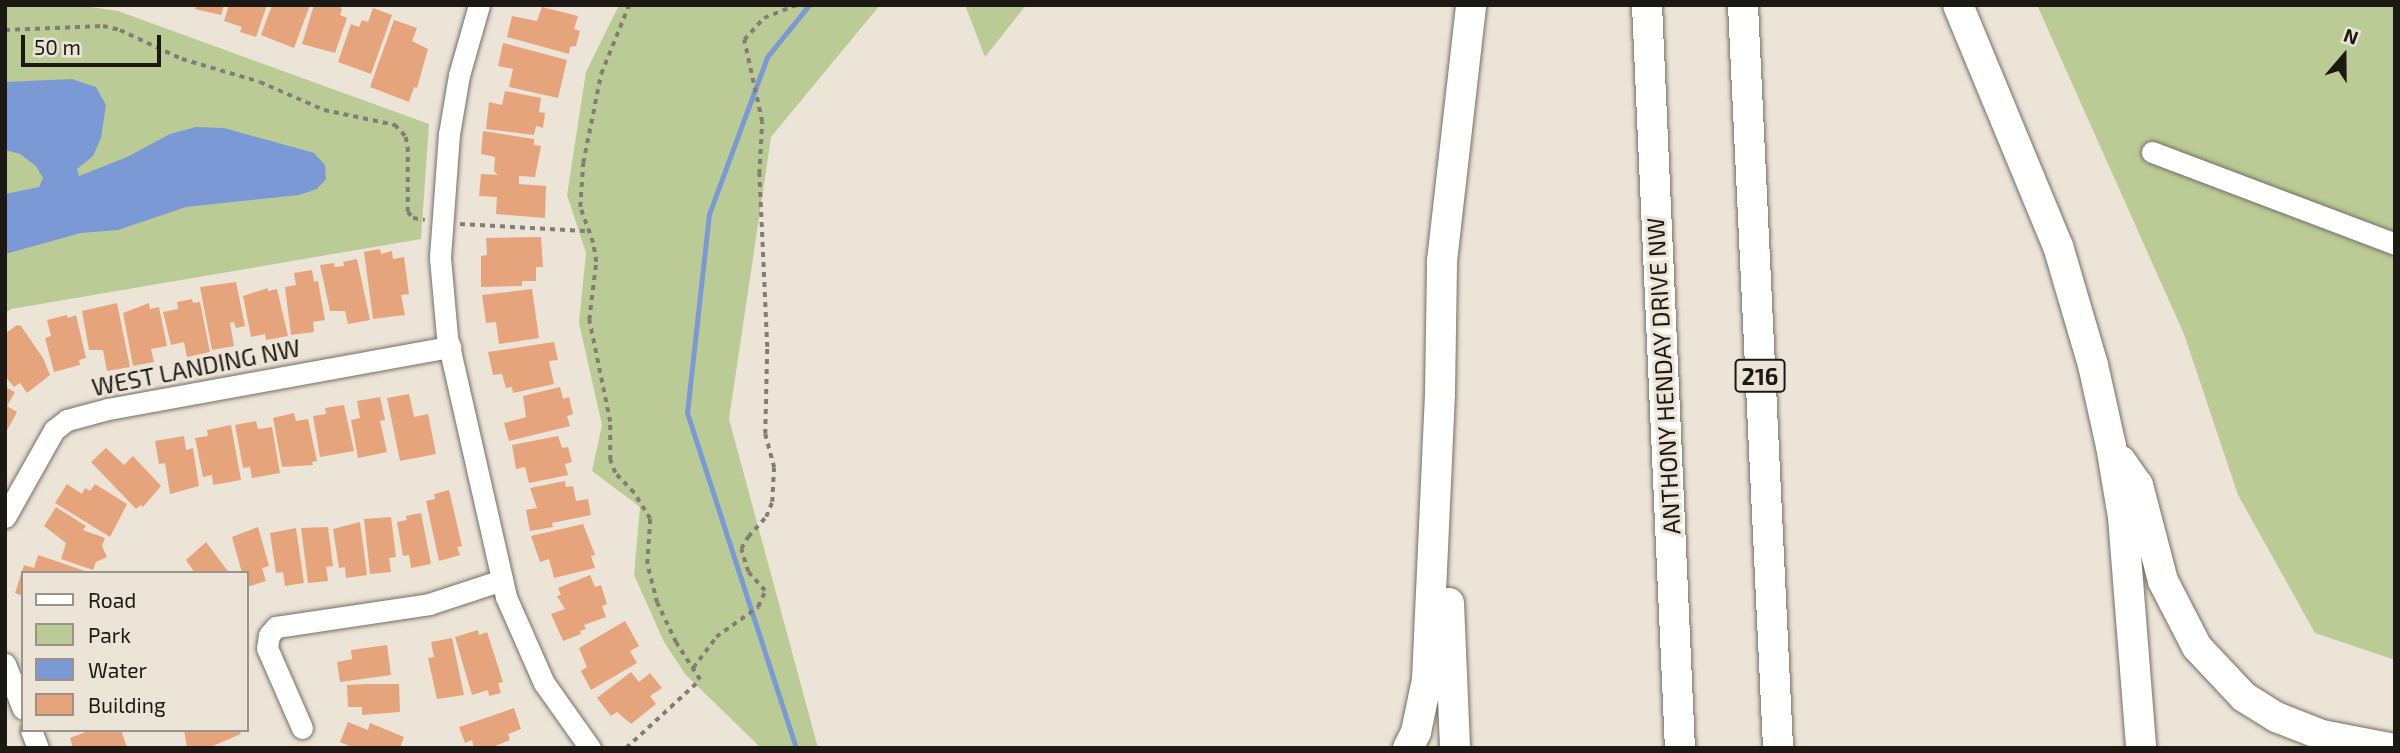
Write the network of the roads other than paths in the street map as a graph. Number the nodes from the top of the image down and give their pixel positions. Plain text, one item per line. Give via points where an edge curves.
1 (479, 5) edge
2 (1471, 5) edge
3 (1647, 5) edge
4 (1743, 5) edge
5 (1958, 5) edge
6 (2152, 152) dead end
7 (2395, 244) edge
8 (450, 347) junction
9 (1440, 393) junction
10 (2111, 446) junction
11 (5, 517) edge
12 (502, 580) junction
13 (5, 664) edge
14 (21, 704) edge
15 (302, 728) dead end
16 (590, 748) edge
17 (1408, 748) edge
18 (1455, 748) edge
19 (1680, 748) edge
20 (1778, 748) edge
21 (2141, 748) edge
22 (2389, 748) edge

1 - 8 street via 459,75 449,134 440,258
2 - 9 highway via 1442,261
3 - 19 highway, ANTHONY HENDAY DRIVE NW
4 - 20 highway, 216
5 - 10 highway via 2058,246
6 - 7 street
8 - 11 street, WEST LANDING NW via 67,420 54,430
8 - 12 street
9 - 17 highway via 1427,680
9 - 18 highway
10 - 21 highway via 2123,517
10 - 22 highway via 2138,485 2163,581 2197,647 2244,697 2276,717 2322,735
12 - 15 street via 429,604 276,627 267,648
12 - 16 street via 544,683
13 - 14 street

